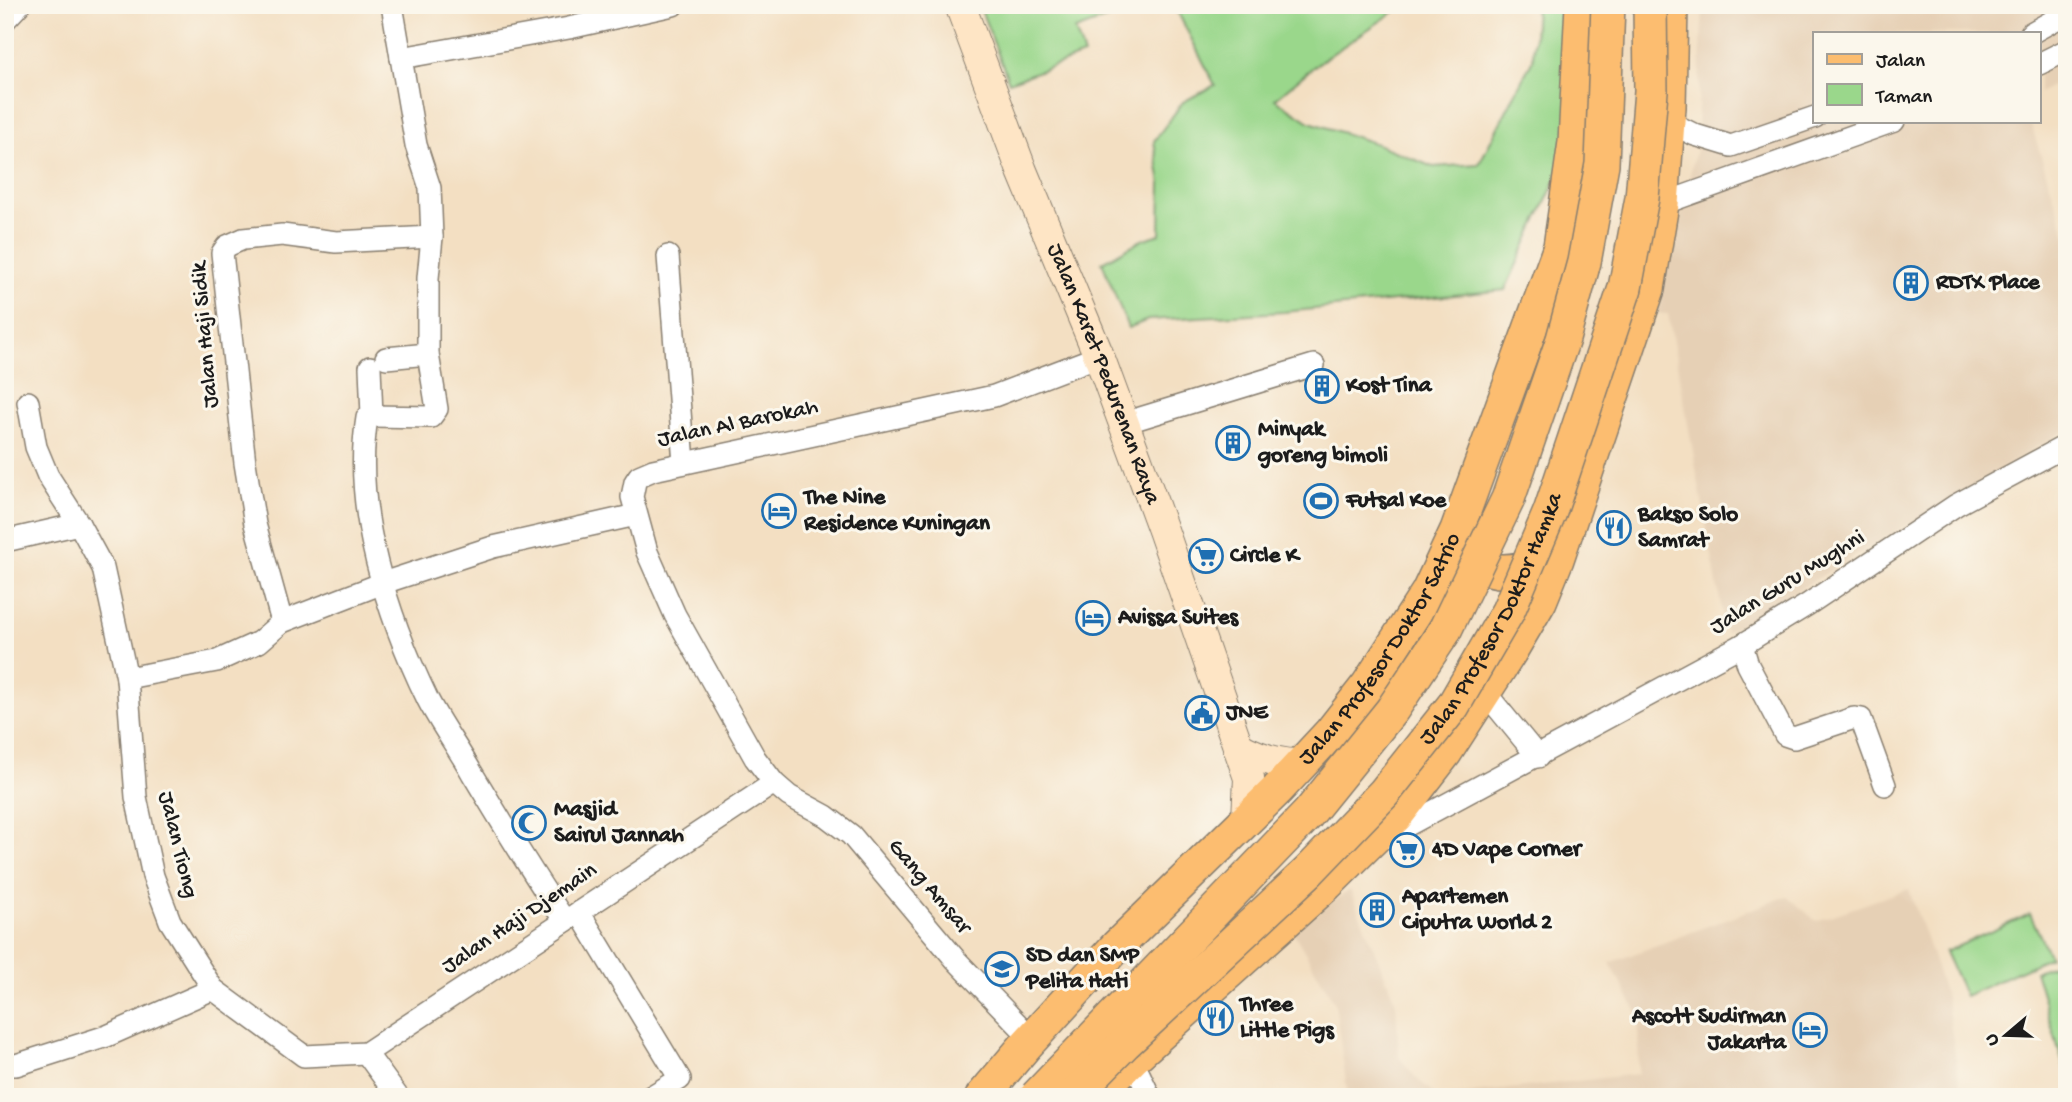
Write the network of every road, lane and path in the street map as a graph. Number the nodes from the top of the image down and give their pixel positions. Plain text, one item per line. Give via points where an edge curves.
1 (19, 5) edge
2 (392, 5) edge
3 (673, 5) edge
4 (960, 5) edge
5 (1582, 5) edge
6 (1608, 5) edge
7 (1650, 5) edge
8 (1671, 5) edge
9 (2067, 13) edge
10 (5, 20) edge
11 (2033, 32) edge
12 (2067, 50) edge
13 (401, 58) junction
14 (2040, 64) edge
15 (1669, 107) junction
16 (1813, 118) edge
17 (1891, 122) edge
18 (1731, 146) junction
19 (1741, 175) junction
20 (1662, 204) junction
21 (432, 237) junction
22 (668, 256) dead end
23 (428, 354) junction
24 (1099, 356) junction
25 (1314, 365) dead end
26 (28, 401) dead end
27 (372, 416) junction
28 (1124, 423) junction
29 (2065, 450) edge
30 (684, 463) junction
31 (636, 515) junction
32 (79, 524) junction
33 (1457, 530) junction
34 (5, 541) edge
35 (1557, 559) junction
36 (383, 583) junction
37 (282, 622) junction
38 (1742, 645) junction
39 (127, 678) junction
40 (1484, 691) junction
41 (1238, 747) junction
42 (1538, 757) junction
43 (1302, 764) junction
44 (774, 783) junction
45 (1885, 785) dead end
46 (1247, 818) junction
47 (1367, 846) junction
48 (572, 917) junction
49 (213, 989) junction
50 (1032, 1039) junction
51 (366, 1053) junction
52 (1132, 1059) junction
53 (5, 1065) edge
54 (398, 1097) edge
55 (650, 1097) edge
56 (982, 1097) edge
57 (1036, 1097) edge
58 (1072, 1097) edge
59 (1096, 1097) edge
60 (1150, 1097) edge

1 - 10 street
2 - 13 street
3 - 13 street
4 - 24 street, Jalan Karet Pedurenan Raya
5 - 33 main road, Jalan Profesor Doktor Satrio via 1575,142 1560,247
6 - 57 main road, Jalan Profesor Doktor Hamka, bridge via 1602,164 1584,262 1563,339 1508,499 1444,632 1392,710 1308,814
7 - 58 main road, Jalan Profesor Doktor Hamka, bridge via 1651,91 1642,198 1625,288 1550,512 1508,611 1453,706 1384,793 1308,872
8 - 15 main road
9 - 11 street
12 - 14 street
13 - 21 street via 416,145 430,188
15 - 18 street via 1675,125
15 - 20 main road
16 - 18 street
17 - 19 street
18 - 19 street via 1725,157 1730,170
19 - 20 street
20 - 35 main road via 1648,289
21 - 23 street
21 - 37 street, Jalan Haji Sidik via 336,242 282,235 243,239 222,253 247,475 255,524
22 - 30 street
23 - 27 street via 378,363
23 - 27 street via 435,414
24 - 28 street, Jalan Karet Pedurenan Raya
24 - 30 street, Jalan Al Barokah via 993,396
25 - 28 street
26 - 32 street, Jalan Tiong via 36,447 48,476
27 - 36 street via 367,418 363,444 368,517
28 - 41 street, Jalan Karet Pedurenan Raya
29 - 38 street, Jalan Guru Mughni via 1956,505
30 - 31 street, Jalan Al Barokah via 639,476 632,497
31 - 36 street via 493,547
31 - 44 street, Jalan Al Barokah via 675,615 755,758
32 - 34 street
32 - 39 street, Jalan Tiong via 103,568
33 - 35 main road via 1466,550 1496,572 1511,573
33 - 43 main road, Jalan Profesor Doktor Satrio via 1428,592 1368,685
35 - 40 main road via 1540,601
36 - 37 street
36 - 48 street via 429,702 532,873
37 - 39 street via 259,642 217,661
38 - 42 street, Jalan Guru Mughni
38 - 45 street via 1786,735 1794,738 1861,719
39 - 49 street, Jalan Tiong via 136,797 153,876 170,921
40 - 42 street
40 - 47 main road via 1445,753
41 - 43 street via 1264,758
41 - 46 street, Jalan Karet Pedurenan Raya via 1249,778
42 - 47 street, Jalan Guru Mughni
43 - 46 main road, Jalan Profesor Doktor Satrio
44 - 48 street, Jalan Haji Djemain
44 - 50 street, Gang Amsar via 851,835 956,960
46 - 50 main road, Jalan Profesor Doktor Satrio via 1117,946
47 - 52 main road
48 - 51 street, Jalan Haji Djemain
48 - 55 street via 680,1079
49 - 51 street, Jalan Tiong via 304,1056
49 - 53 street via 107,1036
50 - 56 main road, Jalan Profesor Doktor Satrio
51 - 54 street
52 - 59 main road
52 - 60 street

